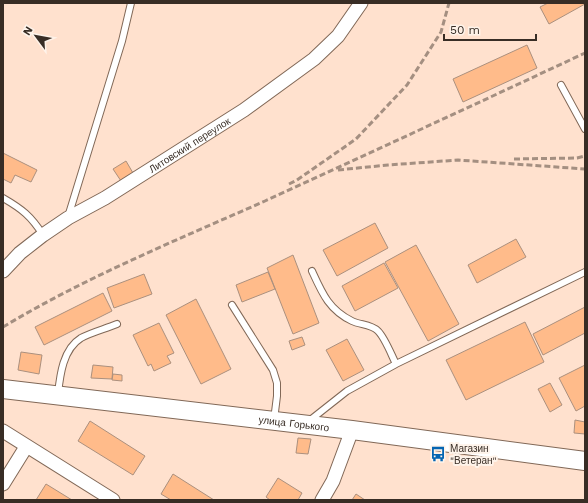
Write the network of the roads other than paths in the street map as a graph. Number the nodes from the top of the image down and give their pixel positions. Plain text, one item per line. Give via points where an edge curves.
1 (131, 3) edge
2 (361, 3) edge
3 (561, 86) dead end
4 (585, 129) edge
5 (3, 198) edge
6 (68, 218) junction
7 (43, 235) junction
8 (3, 271) edge
9 (312, 271) dead end
10 (585, 272) edge
11 (232, 305) dead end
12 (116, 324) dead end
13 (396, 364) junction
14 (3, 390) edge
15 (58, 396) junction
16 (274, 421) junction
17 (305, 425) junction
18 (352, 430) junction
19 (3, 431) edge
20 (26, 447) junction
21 (585, 461) edge
22 (3, 484) edge
23 (113, 500) edge
24 (322, 500) edge

1 - 6 lane via 122,42
2 - 6 street, Литовский переулок via 338,36 314,59 282,83 105,198
3 - 4 lane
5 - 7 lane via 33,220
6 - 7 street, Литовский переулок
7 - 8 street, Литовский переулок
9 - 13 lane via 324,298 352,321 378,332
10 - 13 lane
11 - 16 lane via 273,370 277,383
12 - 15 lane via 81,338 68,351 59,378
13 - 17 lane via 347,391
14 - 15 main road, улица Горького
15 - 16 main road, улица Горького
16 - 17 main road, улица Горького
17 - 18 main road, улица Горького
18 - 21 main road, улица Горького
18 - 24 street via 333,481
19 - 20 street
20 - 22 street
20 - 23 street

